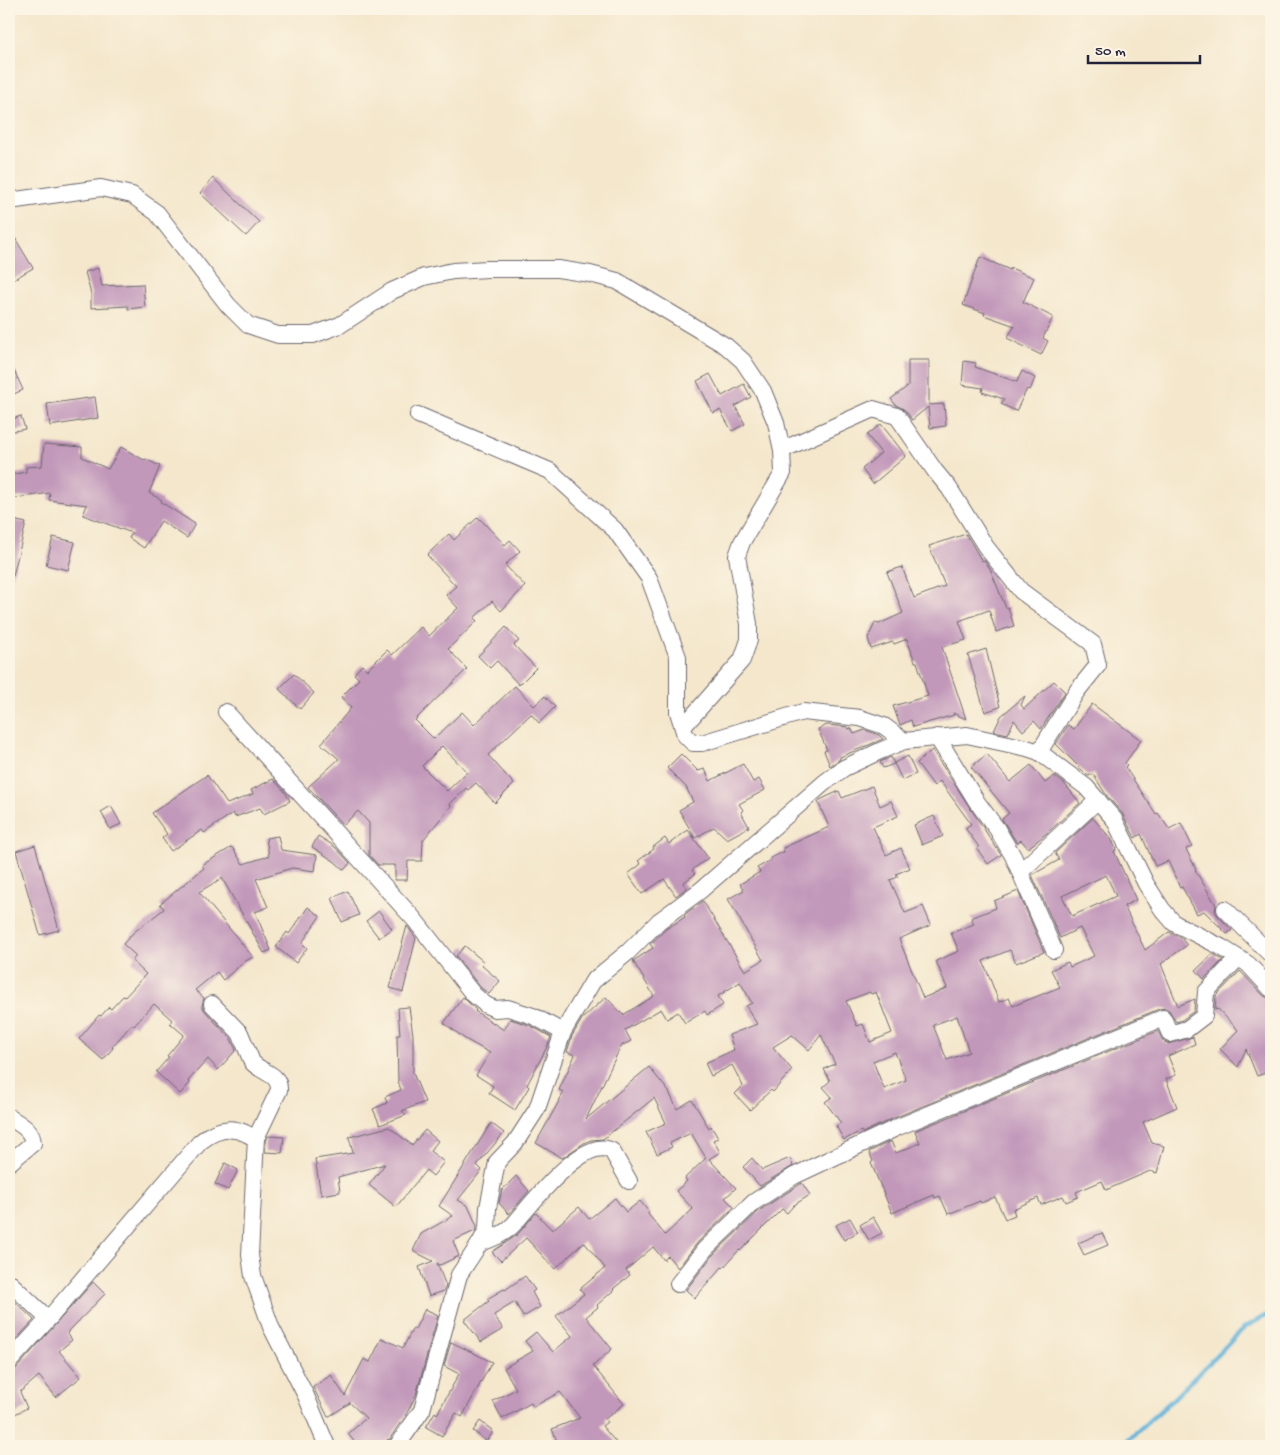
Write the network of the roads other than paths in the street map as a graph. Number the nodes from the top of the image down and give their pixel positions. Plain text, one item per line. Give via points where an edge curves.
1 (9, 201) edge
2 (418, 415) dead end
3 (782, 450) junction
4 (226, 712) dead end
5 (683, 727) junction
6 (937, 737) junction
7 (904, 741) junction
8 (1039, 752) junction
9 (1098, 800) junction
10 (1020, 872) junction
11 (1225, 909) dead end
12 (1054, 950) dead end
13 (1271, 955) edge
14 (1238, 958) junction
15 (1271, 987) edge
16 (212, 1004) dead end
17 (563, 1032) junction
18 (9, 1116) edge
19 (256, 1138) junction
20 (9, 1163) edge
21 (629, 1182) dead end
22 (480, 1243) junction
23 (9, 1282) edge
24 (678, 1284) dead end
25 (51, 1316) junction
26 (9, 1362) edge
27 (327, 1446) edge
28 (397, 1446) edge

1 - 3 street via 101,188 132,195 157,213 228,306 248,325 278,335 313,335 340,325 392,291 424,277 453,271 558,269 617,281 726,346 743,361 763,391 776,423
2 - 5 street via 550,471 615,530 649,578 678,657 678,712
3 - 5 street via 782,472 737,556 749,624 749,640 742,660
3 - 8 street via 873,409 897,416 950,488 986,546 1021,591 1093,644 1098,665 1077,691
4 - 17 street via 414,919 473,994 495,1009 508,1008 533,1016
5 - 7 street via 685,735 693,743 702,743 803,712 860,718 884,726
6 - 7 street
6 - 8 street via 967,735
6 - 10 street via 997,829
7 - 17 street via 844,768 701,890 659,921 593,981
8 - 9 street via 1086,787
9 - 10 street
9 - 14 street via 1114,819 1146,884 1174,923
10 - 12 street
11 - 13 street
14 - 15 street
14 - 24 street via 1206,992 1204,1016 1187,1029 1170,1034 1163,1018 906,1123 794,1176 754,1202 705,1248
16 - 19 street via 240,1033 255,1066 273,1075 280,1085
17 - 22 street via 537,1109 515,1143 497,1162 487,1229
18 - 20 street via 28,1130 33,1143
19 - 25 street via 226,1128 208,1135
19 - 27 street via 250,1255 253,1276 271,1326
21 - 22 street via 612,1150 602,1148 587,1154 563,1170 505,1232
22 - 28 street via 459,1275 422,1410
23 - 25 street via 44,1316
25 - 26 street

